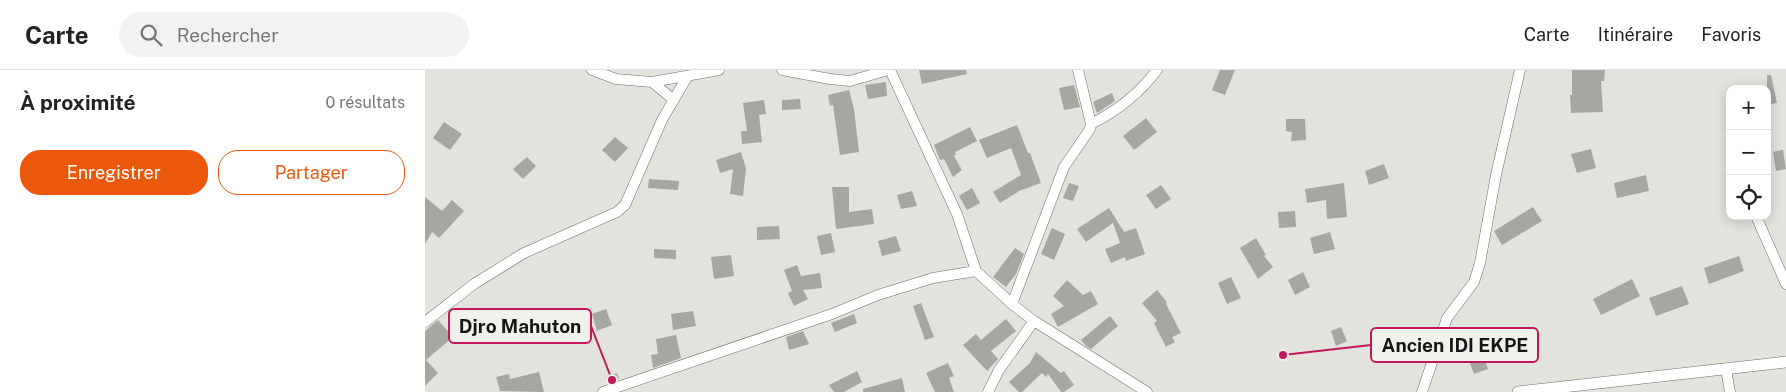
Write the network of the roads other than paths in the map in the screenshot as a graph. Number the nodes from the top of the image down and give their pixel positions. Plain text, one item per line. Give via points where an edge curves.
1 (592, 70) edge
2 (719, 70) edge
3 (782, 70) edge
4 (889, 70) edge
5 (1078, 70) edge
6 (1157, 70) edge
7 (1520, 70) edge
8 (687, 77) junction
9 (652, 82) junction
10 (674, 100) junction
11 (1091, 124) junction
12 (1758, 220) edge
13 (976, 271) junction
14 (1785, 279) edge
15 (1012, 304) junction
16 (1034, 321) junction
17 (425, 322) edge
18 (1786, 362) edge
19 (1727, 369) junction
20 (1559, 390) edge
21 (603, 392) edge
22 (988, 392) edge
23 (1147, 392) edge
24 (1422, 392) edge
25 (1518, 392) edge
26 (1730, 392) edge

1 - 9 street via 616,79
2 - 8 street
3 - 4 street via 850,81
4 - 13 street via 957,214
5 - 11 street
6 - 11 street via 1147,84 1120,107
7 - 24 street via 1480,263 1474,282 1447,318
8 - 9 street
8 - 10 street
9 - 10 street
10 - 17 street via 625,205 617,212 524,253 474,284
11 - 15 street via 1064,167
12 - 14 street
13 - 15 street
13 - 21 street via 933,278 878,294 832,314
15 - 16 street
16 - 22 street via 999,370
16 - 23 street
18 - 19 street
19 - 20 street
19 - 26 street
20 - 25 street

